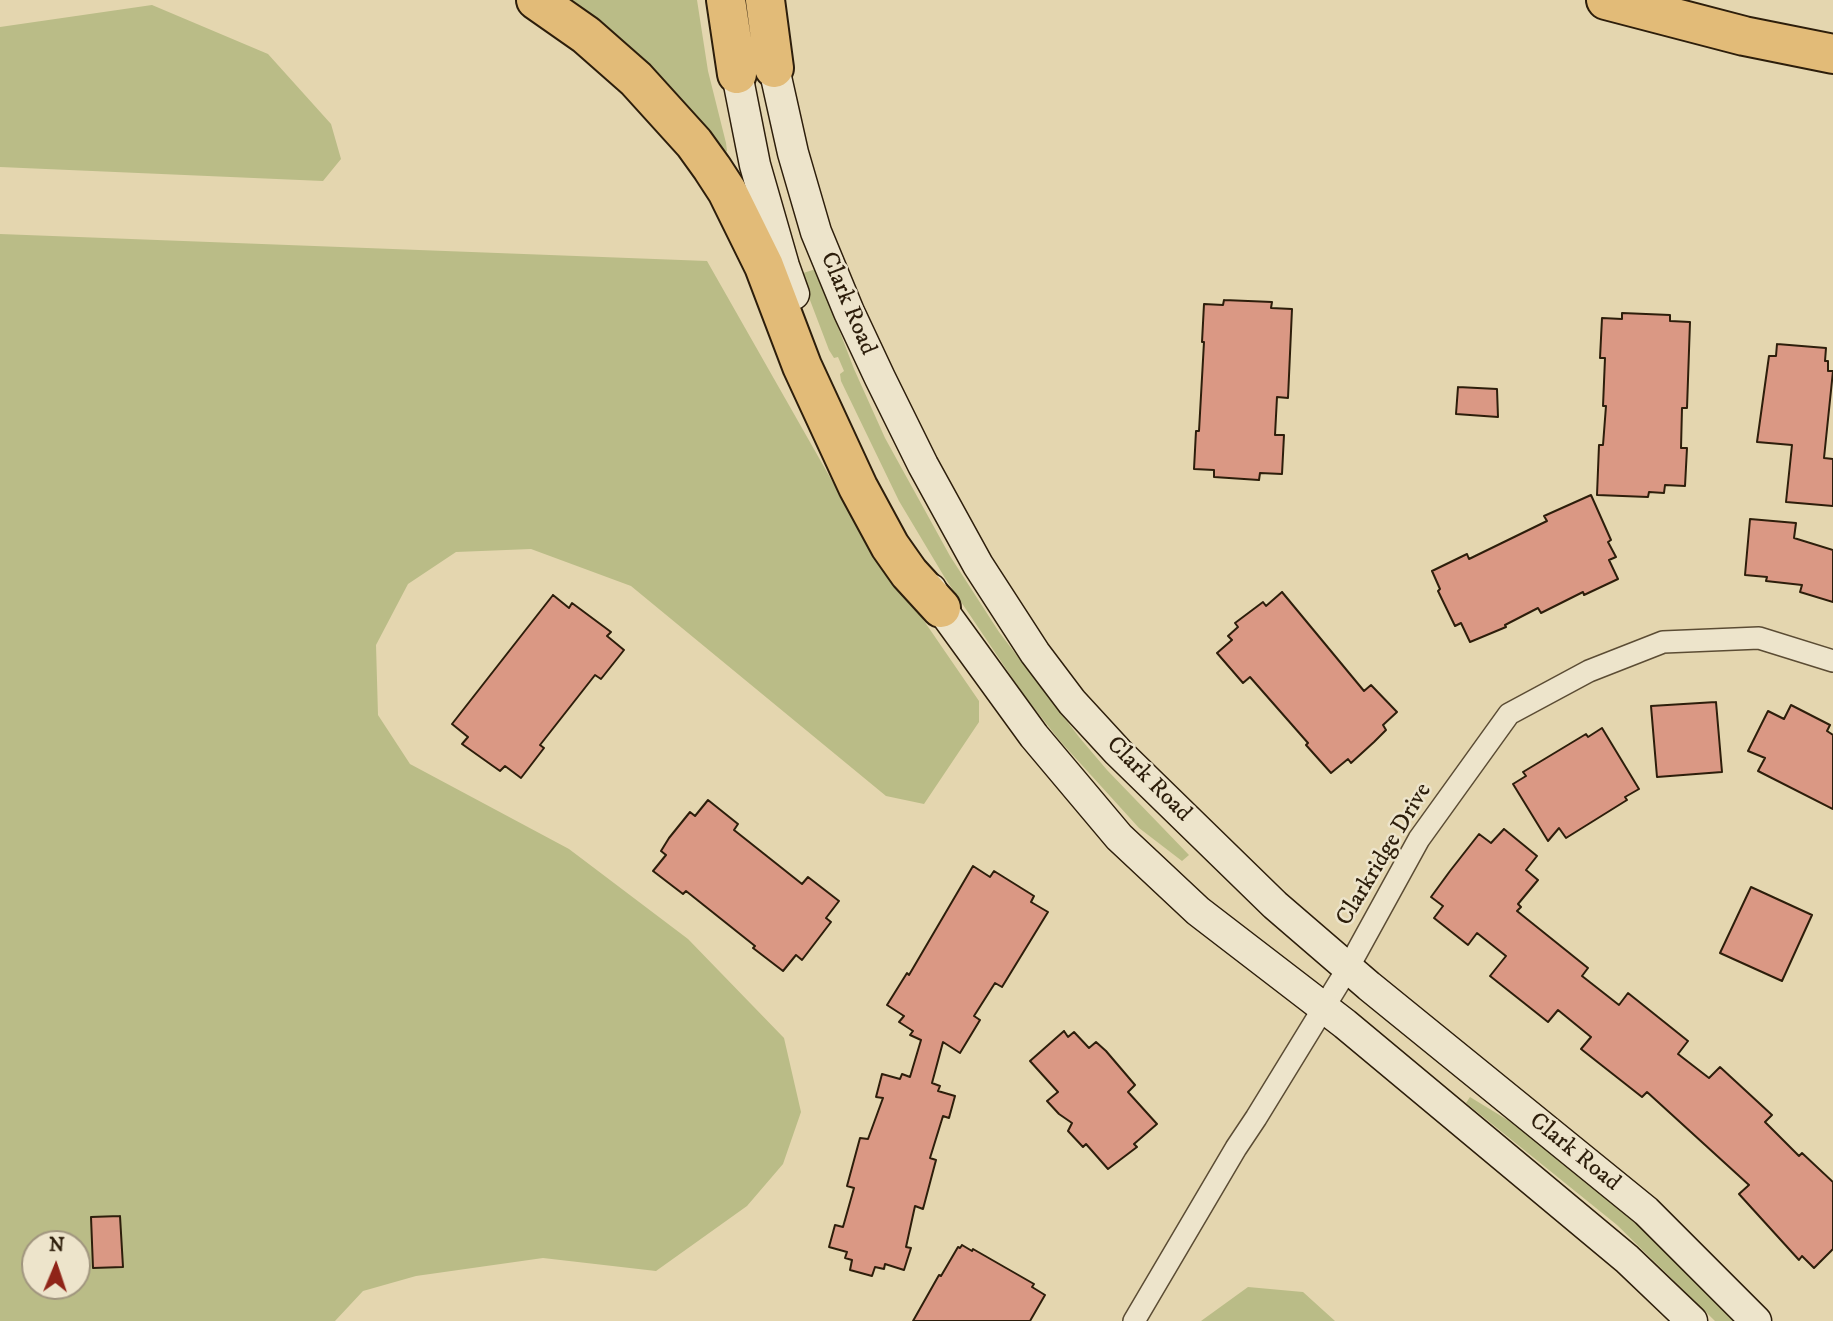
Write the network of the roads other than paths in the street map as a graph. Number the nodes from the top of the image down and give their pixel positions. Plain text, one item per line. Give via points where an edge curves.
1 (536, 0) edge
2 (726, 0) edge
3 (765, 0) edge
4 (1606, 0) edge
5 (1833, 54) edge
6 (774, 68) joint
7 (737, 74) joint
8 (942, 608) junction
9 (1833, 661) edge
10 (1348, 968) junction
11 (1324, 1007) junction
12 (1134, 1321) edge
13 (1692, 1321) edge
14 (1756, 1321) edge

1 - 8 highway via 586,35 659,102 727,191 864,500 909,573
2 - 7 highway
3 - 6 highway
4 - 5 highway
6 - 10 main road, Clark Road via 816,232 923,465 978,565 1035,653 1081,712 1275,905
7 - 8 main road, Clark Road via 755,165 801,312 884,503
8 - 11 main road, Clark Road via 1034,736 1119,836 1198,911
9 - 10 street, Clarkridge Drive via 1759,638 1663,642 1589,671 1509,714 1419,839
10 - 11 street, Clarkridge Drive
10 - 14 main road, Clark Road via 1646,1211
11 - 12 street, Clarkridge Drive
11 - 13 main road, Clark Road via 1626,1259

